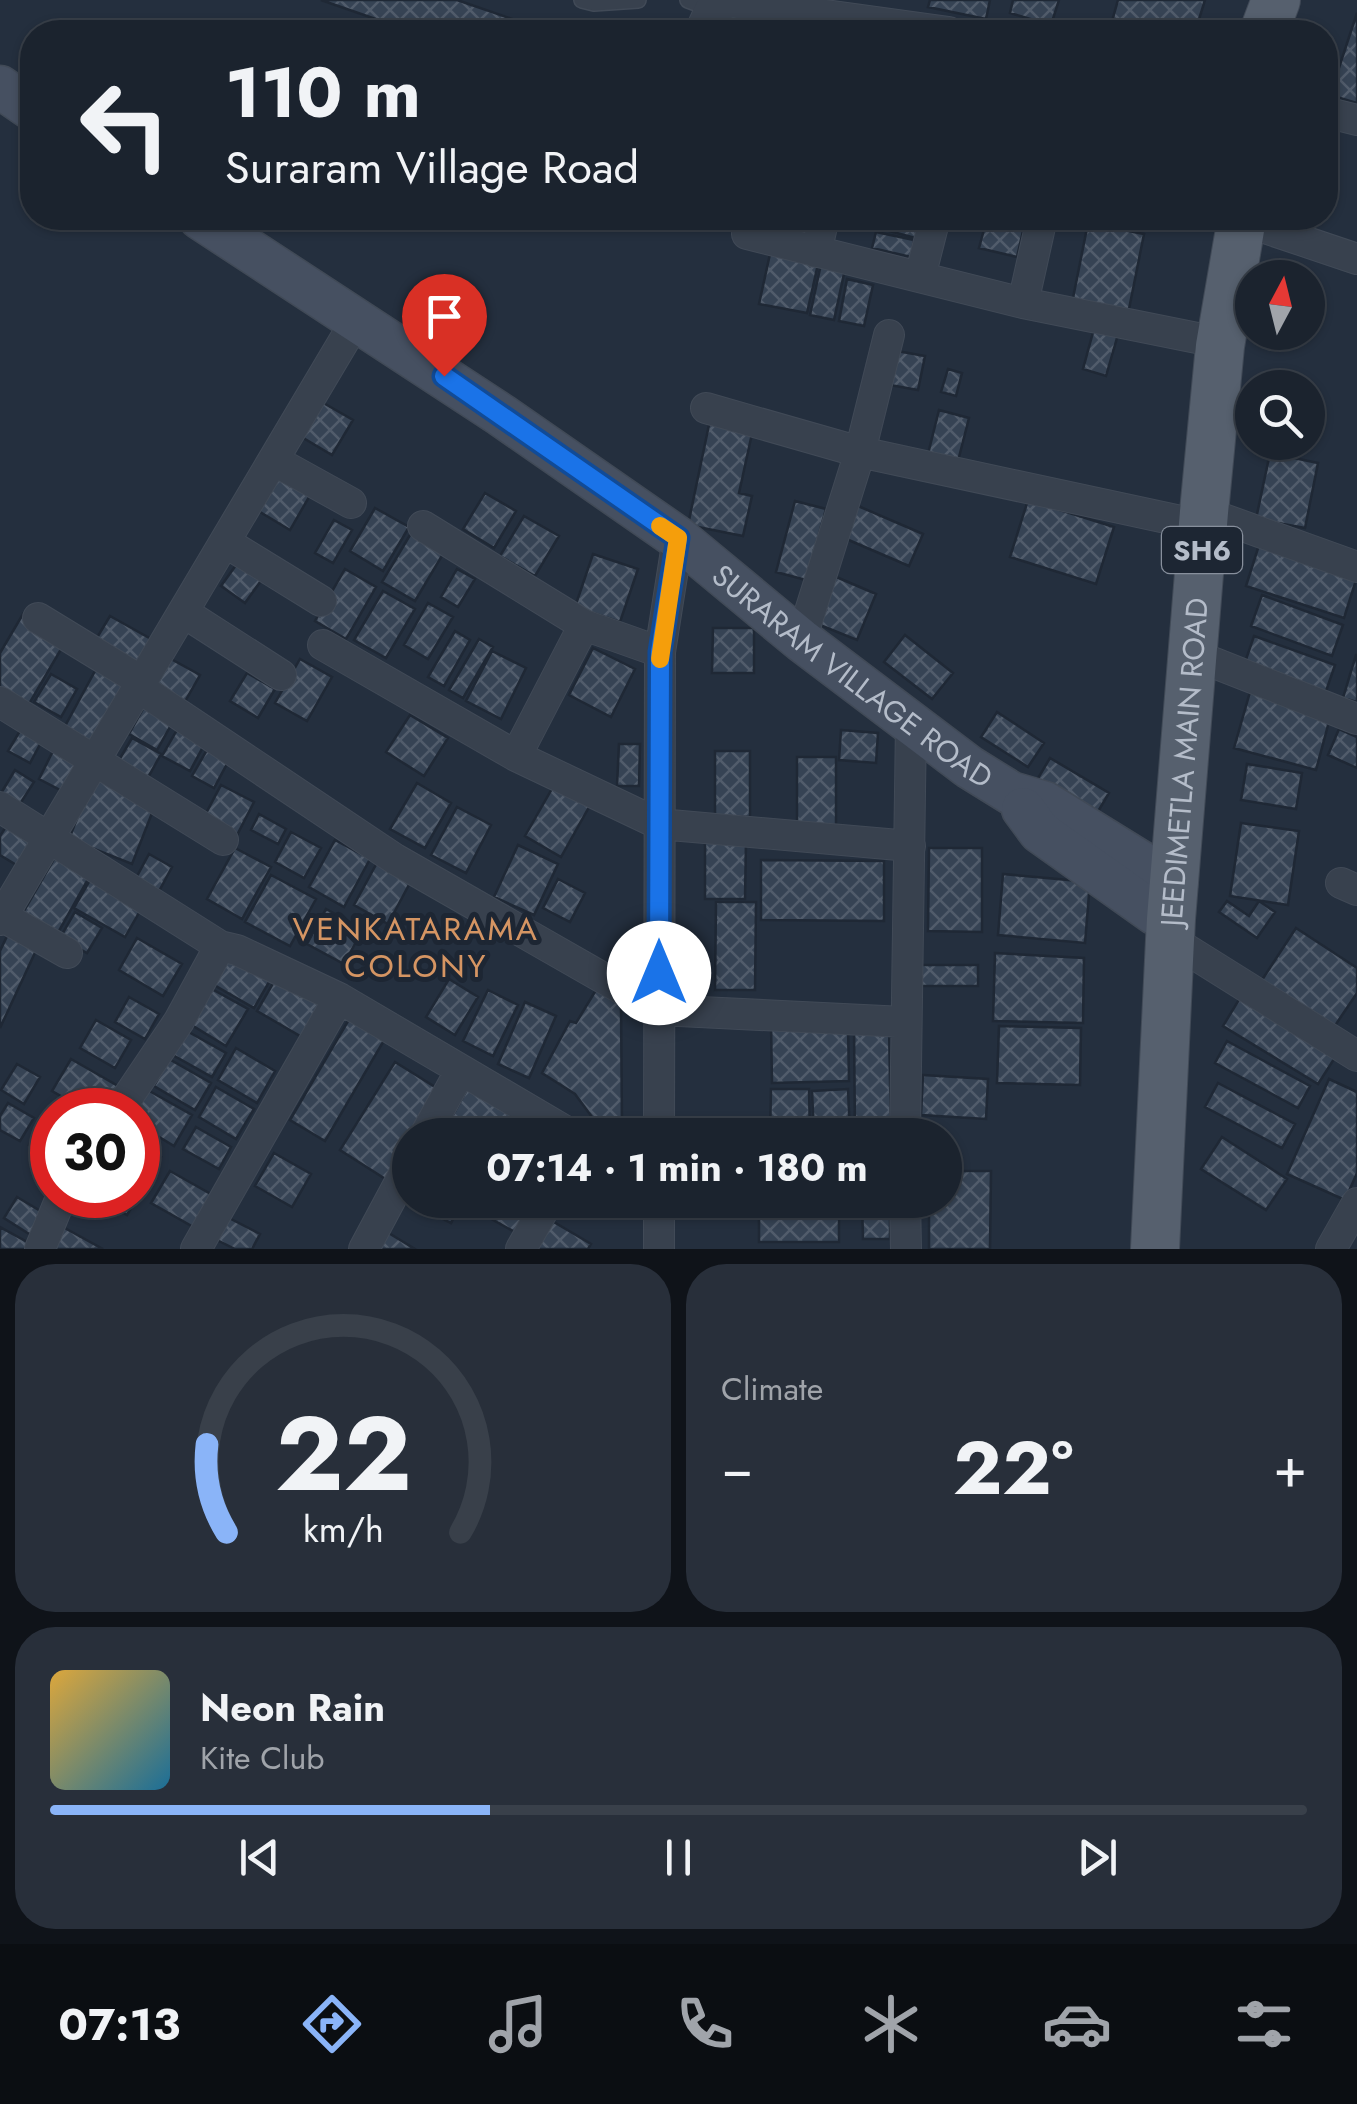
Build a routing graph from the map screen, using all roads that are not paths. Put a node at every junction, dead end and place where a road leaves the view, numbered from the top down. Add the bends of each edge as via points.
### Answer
1 (582, 0) edge
2 (638, 0) edge
3 (801, 5) edge
4 (700, 14) edge
5 (883, 20) edge
6 (219, 230) edge
7 (821, 230) edge
8 (931, 230) edge
9 (1039, 230) edge
10 (1230, 230) edge
11 (1232, 230) edge
12 (1269, 230) edge
13 (747, 234) dead end
14 (816, 252) junction
15 (1357, 259) edge
16 (920, 277) junction
17 (1023, 302) junction
18 (357, 319) junction
19 (889, 336) dead end
20 (1202, 339) junction
21 (706, 408) dead end
22 (860, 452) junction
23 (275, 461) junction
24 (351, 503) dead end
25 (1195, 517) junction
26 (423, 526) dead end
27 (678, 538) junction
28 (225, 542) junction
29 (1357, 567) edge
30 (322, 600) dead end
31 (183, 612) junction
32 (38, 618) dead end
33 (584, 625) junction
34 (801, 640) junction
35 (322, 645) dead end
36 (660, 652) junction
37 (1194, 656) junction
38 (281, 675) dead end
39 (139, 684) junction
40 (0, 702) edge
41 (1357, 718) edge
42 (911, 724) junction
43 (516, 756) junction
44 (96, 764) junction
45 (0, 807) edge
46 (659, 824) junction
47 (51, 838) junction
48 (223, 840) dead end
49 (910, 846) junction
50 (1166, 905) junction
51 (1, 918) edge
52 (220, 946) junction
53 (67, 953) dead end
54 (339, 998) junction
55 (659, 1010) junction
56 (904, 1022) junction
57 (1357, 1056) edge
58 (461, 1070) junction
59 (134, 1088) edge
60 (434, 1118) edge
61 (543, 1118) edge
62 (659, 1118) edge
63 (904, 1118) edge
64 (392, 1196) edge
65 (1357, 1203) edge
66 (53, 1218) edge
67 (539, 1218) edge
68 (659, 1218) edge
69 (905, 1218) edge
70 (40, 1249) edge
71 (196, 1249) edge
72 (364, 1249) edge
73 (521, 1249) edge
74 (659, 1249) edge
75 (906, 1249) edge
76 (1129, 1249) edge
77 (1155, 1249) edge
78 (1331, 1249) edge

1 - 2 lane
3 - 4 street via 730,2
3 - 5 street
6 - 18 main road, SURARAM VILLAGE ROAD
7 - 14 street
8 - 16 street
9 - 17 street
10 - 20 main road, JEEDIMETLA MAIN ROAD / SH6
11 - 25 main road, JEEDIMETLA MAIN ROAD / SH6
12 - 15 street
13 - 14 street
14 - 16 street
16 - 17 street
17 - 20 street
18 - 23 street
18 - 27 main road, SURARAM VILLAGE ROAD
19 - 22 street
20 - 25 main road, JEEDIMETLA MAIN ROAD / SH6
21 - 22 street
22 - 25 street
22 - 34 street
23 - 24 street
23 - 28 street
25 - 29 street
25 - 37 main road, JEEDIMETLA MAIN ROAD / SH6
25 - 50 main road, JEEDIMETLA MAIN ROAD / SH6
26 - 33 street
27 - 34 main road, SURARAM VILLAGE ROAD
27 - 36 street
28 - 30 street
28 - 31 street
31 - 38 street
31 - 39 street
32 - 39 street
33 - 36 street
33 - 43 street
34 - 42 main road, SURARAM VILLAGE ROAD
35 - 43 street
36 - 46 street
37 - 41 street
37 - 50 main road, JEEDIMETLA MAIN ROAD / SH6
39 - 44 street
39 - 55 street via 395,859
40 - 44 street
42 - 49 street
42 - 50 main road, SURARAM VILLAGE ROAD via 1012,792 1040,832
43 - 46 street
44 - 47 street
44 - 48 street
45 - 47 street
46 - 49 street
46 - 55 street
47 - 51 street
47 - 52 street
49 - 56 street
50 - 57 street
50 - 76 main road, JEEDIMETLA MAIN ROAD / SH6
50 - 77 main road, JEEDIMETLA MAIN ROAD / SH6
51 - 53 street
52 - 54 street
52 - 59 street
54 - 58 street
54 - 71 street
55 - 56 street
55 - 62 street
56 - 63 street
58 - 60 street
58 - 61 street
64 - 72 street
65 - 78 street
66 - 70 street
67 - 73 street
68 - 74 street
69 - 75 street

